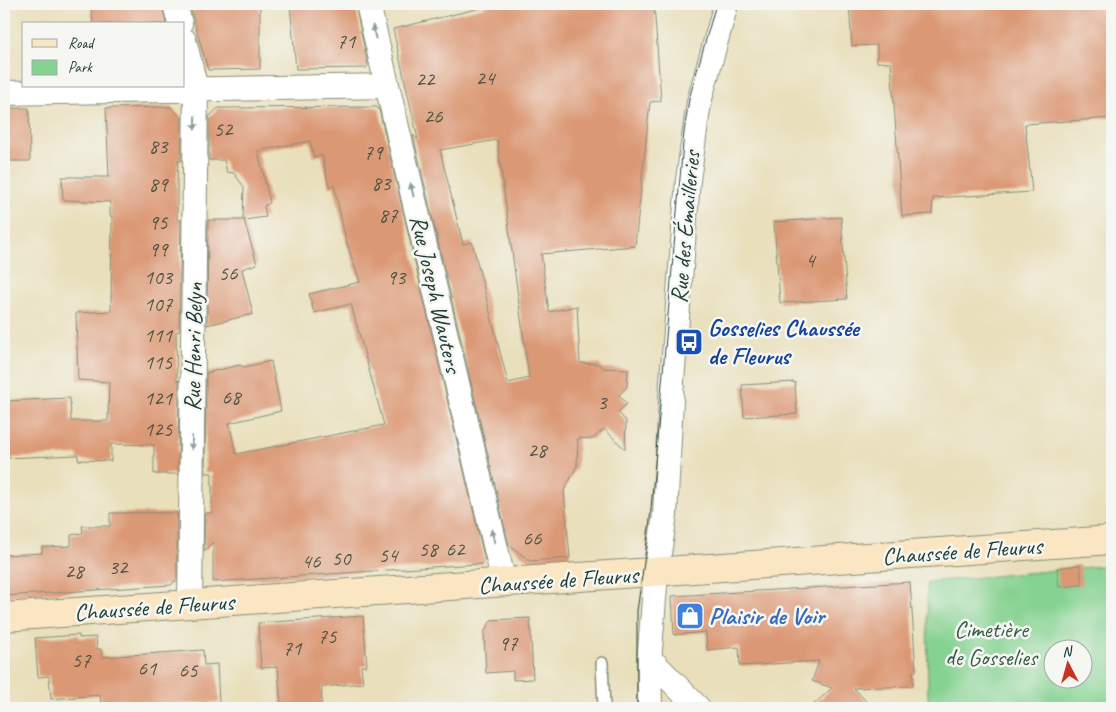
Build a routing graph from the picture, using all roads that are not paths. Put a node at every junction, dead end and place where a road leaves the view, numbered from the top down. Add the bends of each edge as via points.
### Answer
1 (175, 4) edge
2 (368, 4) edge
3 (726, 4) edge
4 (180, 22) edge
5 (185, 44) edge
6 (387, 86) junction
7 (196, 89) junction
8 (4, 93) edge
9 (1112, 540) edge
10 (656, 573) junction
11 (504, 583) junction
12 (190, 605) junction
13 (4, 617) edge
14 (602, 663) dead end
15 (649, 663) junction
16 (604, 708) edge
17 (650, 708) edge
18 (698, 708) edge

1 - 4 street
6 -> 2 street, Rue Joseph Wauters
3 - 10 street, Rue des Émailleries via 693,133 672,381 665,515
5 - 7 street, Rue Henri Belyn
6 - 7 street
11 -> 6 street, Rue Joseph Wauters
7 - 8 street
7 -> 12 street, Rue Henri Belyn
9 - 10 main road, Chaussée de Fleurus
10 - 11 main road, Chaussée de Fleurus
10 - 15 street, Rue des Émailleries
11 - 12 main road, Chaussée de Fleurus
12 - 13 main road, Chaussée de Fleurus
14 - 16 lane
15 - 17 street, Rue des Émailleries
15 - 18 street via 655,664

